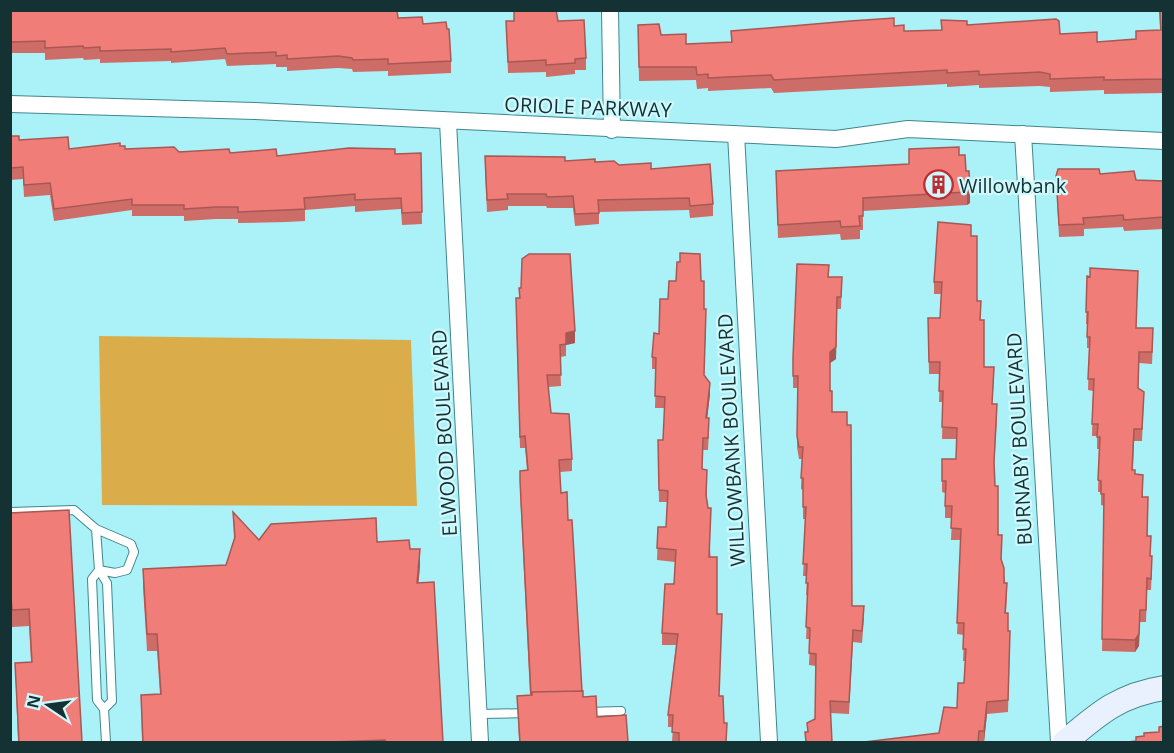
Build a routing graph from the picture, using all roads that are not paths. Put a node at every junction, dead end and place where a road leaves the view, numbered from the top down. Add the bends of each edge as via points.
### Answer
1 (610, 10) edge
2 (10, 104) edge
3 (448, 122) junction
4 (612, 130) junction
5 (736, 134) junction
6 (1023, 134) junction
7 (1164, 141) edge
8 (10, 512) edge
9 (96, 529) junction
10 (99, 570) junction
11 (1164, 688) edge
12 (104, 709) junction
13 (621, 711) dead end
14 (574, 712) edge
15 (539, 713) edge
16 (480, 714) junction
17 (106, 742) edge
18 (480, 742) edge
19 (769, 742) edge
20 (1059, 742) edge
21 (1065, 742) edge

1 - 4 street
2 - 3 street, ORIOLE PARKWAY via 255,111
3 - 4 street, ORIOLE PARKWAY
3 - 16 street, ELWOOD BOULEVARD
4 - 5 street, ORIOLE PARKWAY
5 - 6 street, ORIOLE PARKWAY via 836,139 908,129
5 - 19 street, WILLOWBANK BOULEVARD
6 - 7 street, ORIOLE PARKWAY
6 - 20 street, BURNABY BOULEVARD
8 - 9 lane via 74,510
9 - 10 lane
9 - 10 lane via 131,544 134,552 127,570
10 - 12 lane via 92,579 97,700
10 - 12 lane via 107,583 112,701
11 - 21 main road via 1138,692 1105,708
12 - 17 lane
13 - 14 lane
15 - 16 lane
16 - 18 street, ELWOOD BOULEVARD

